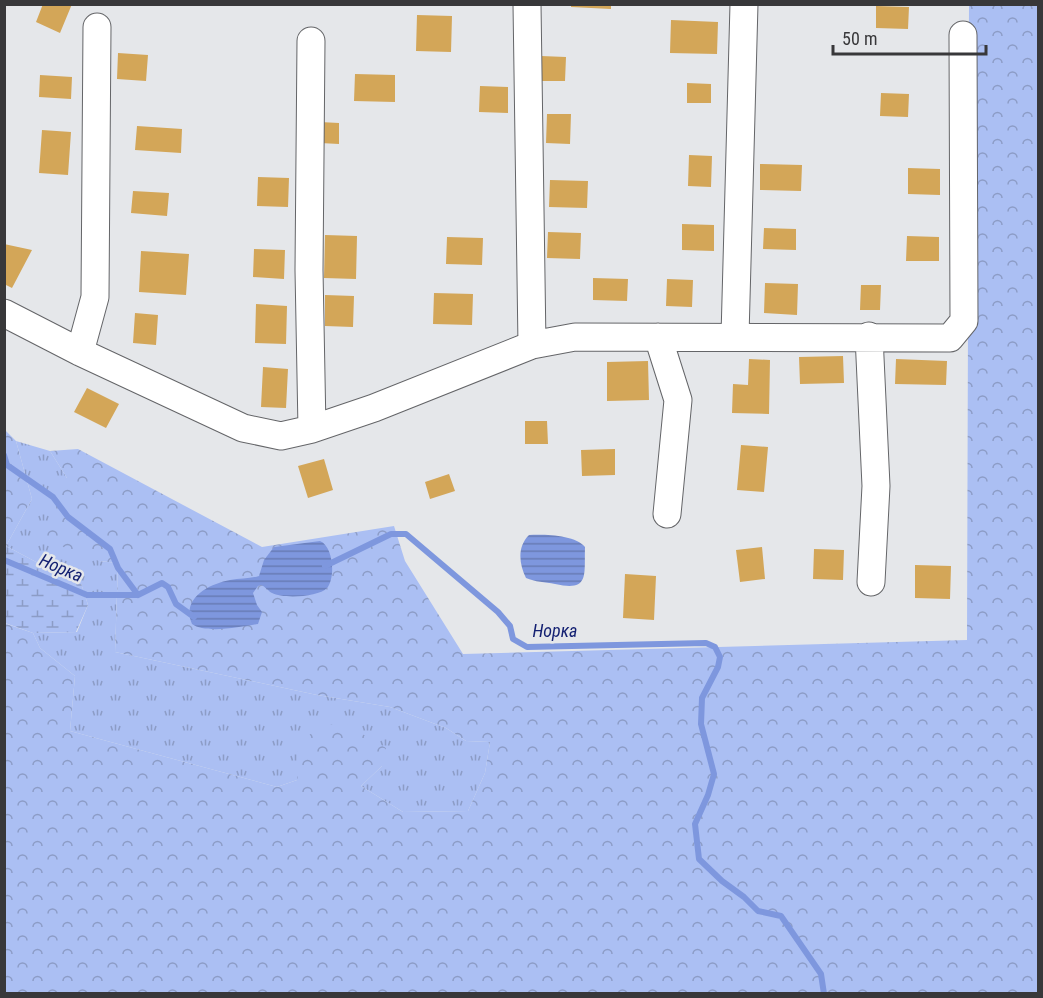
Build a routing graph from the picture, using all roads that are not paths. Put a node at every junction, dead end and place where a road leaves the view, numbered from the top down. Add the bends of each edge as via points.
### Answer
1 (527, 4) edge
2 (744, 4) edge
3 (97, 27) dead end
4 (963, 35) dead end
5 (311, 41) dead end
6 (4, 313) edge
7 (735, 336) junction
8 (869, 336) junction
9 (658, 337) junction
10 (532, 345) junction
11 (80, 352) junction
12 (312, 429) junction
13 (666, 514) dead end
14 (871, 582) dead end

1 - 10 street
2 - 7 street
3 - 11 street via 95,297
4 - 8 street via 964,321 951,338
5 - 12 street
6 - 11 street
7 - 8 street
7 - 9 street
8 - 14 street via 876,486
9 - 10 street via 574,337
9 - 13 street via 678,400
10 - 12 street
11 - 12 street via 243,428 281,436

